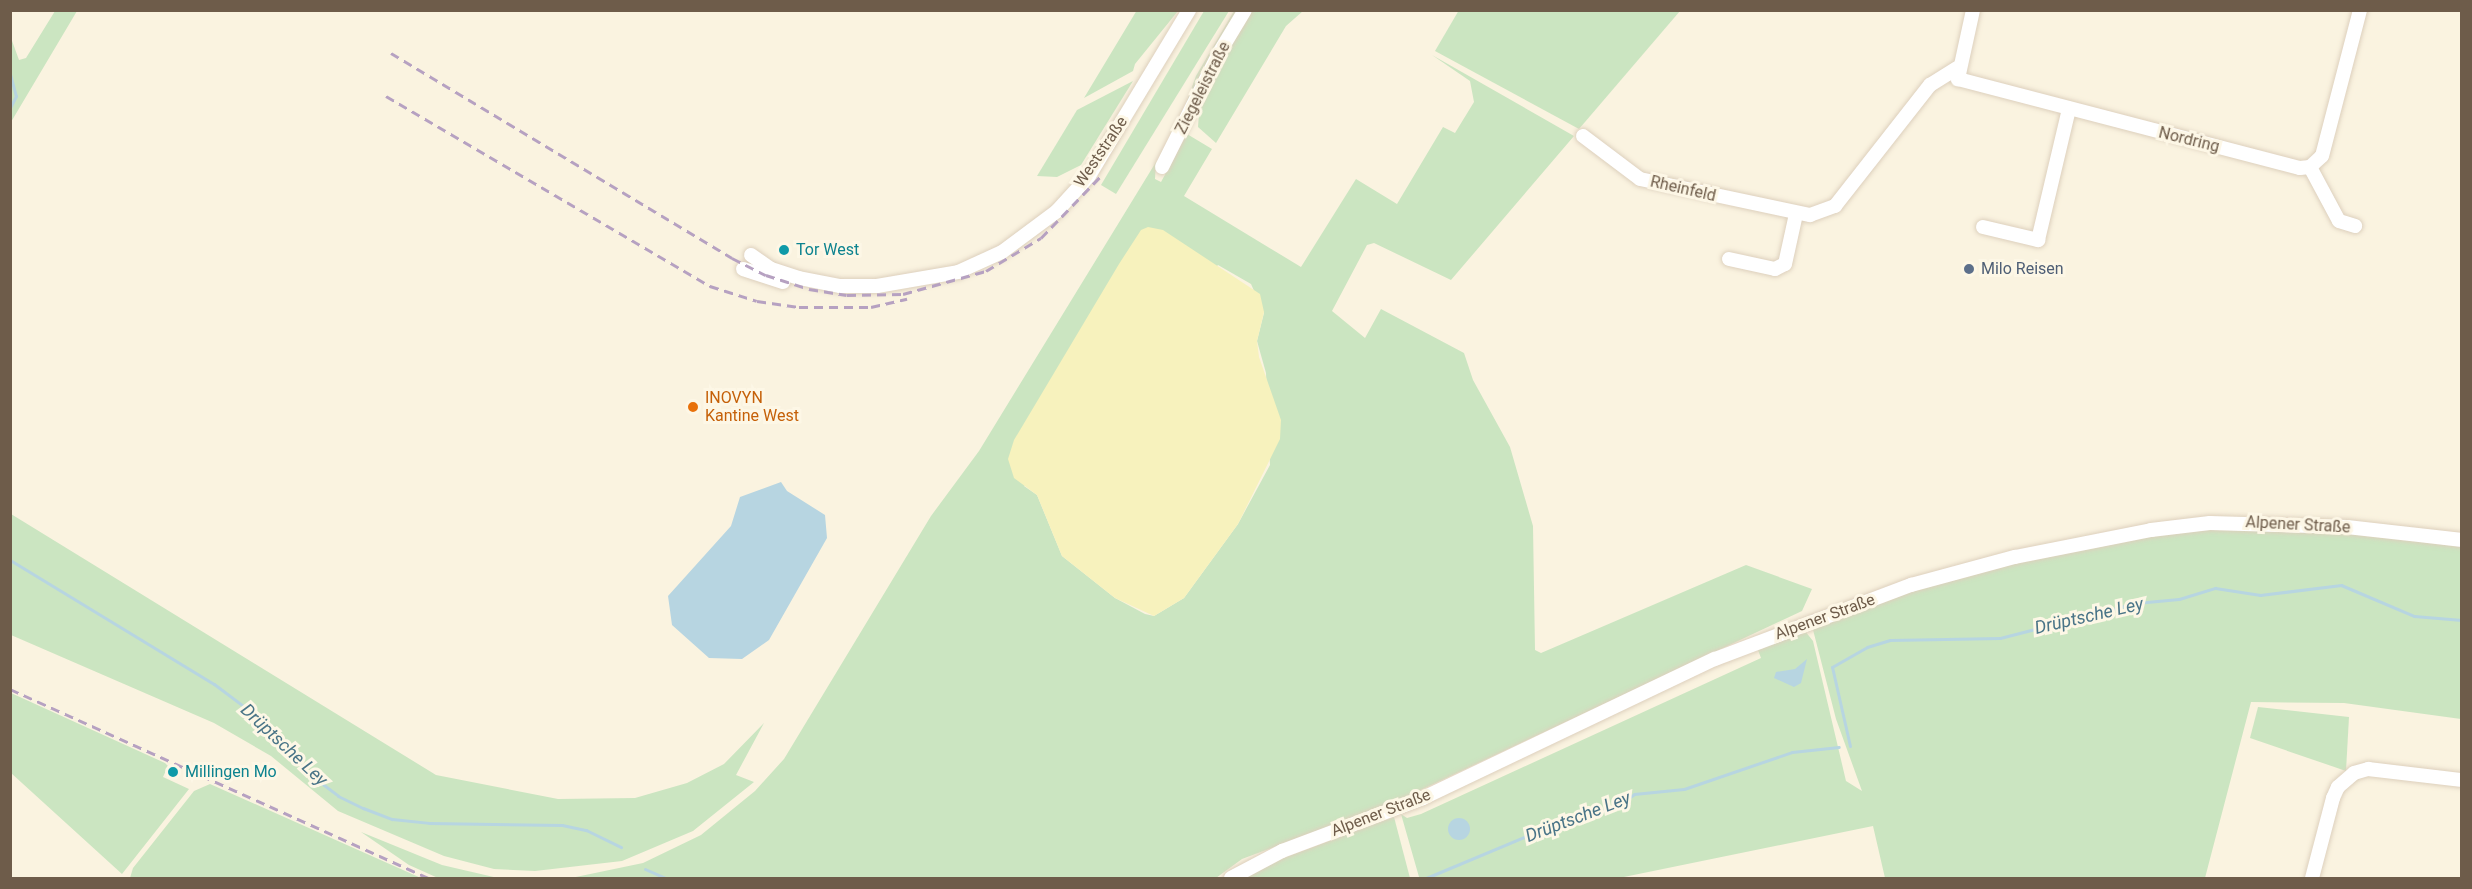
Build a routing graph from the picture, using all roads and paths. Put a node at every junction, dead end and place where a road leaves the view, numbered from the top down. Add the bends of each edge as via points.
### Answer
1 (1189, 10) edge
2 (1245, 10) edge
3 (1973, 10) edge
4 (2360, 10) edge
5 (1957, 68) junction
6 (2069, 109) junction
7 (1583, 136) dead end
8 (1162, 167) dead end
9 (2310, 167) junction
10 (1796, 214) junction
11 (2355, 226) dead end
12 (1983, 227) dead end
13 (752, 255) dead end
14 (1729, 259) dead end
15 (743, 269) dead end
16 (840, 286) junction
17 (2462, 540) edge
18 (2462, 780) edge
19 (1231, 879) edge
20 (2312, 879) edge

1 - 16 street, Weststraße via 1089,176 1034,230 1002,252 958,272 918,282
2 - 8 street, Ziegeleistraße
3 - 5 street
4 - 9 street via 2322,156
5 - 6 street, Nordring via 1958,79 1970,84
5 - 10 street, Rheinfeld via 1930,85 1835,206 1810,215
6 - 9 street, Nordring via 2300,168
6 - 12 street via 2038,240
7 - 10 street, Rheinfeld via 1640,179
9 - 11 street via 2339,221
10 - 14 street via 1785,264 1775,269
13 - 16 street, Weststraße via 781,272
15 - 16 street, Weststraße via 826,292
17 - 19 street, Alpener Straße via 2347,527 2210,523 2140,532 1992,563 1911,585 1715,659 1423,798 1282,850
18 - 20 street via 2368,769 2354,773 2338,787 2333,798

